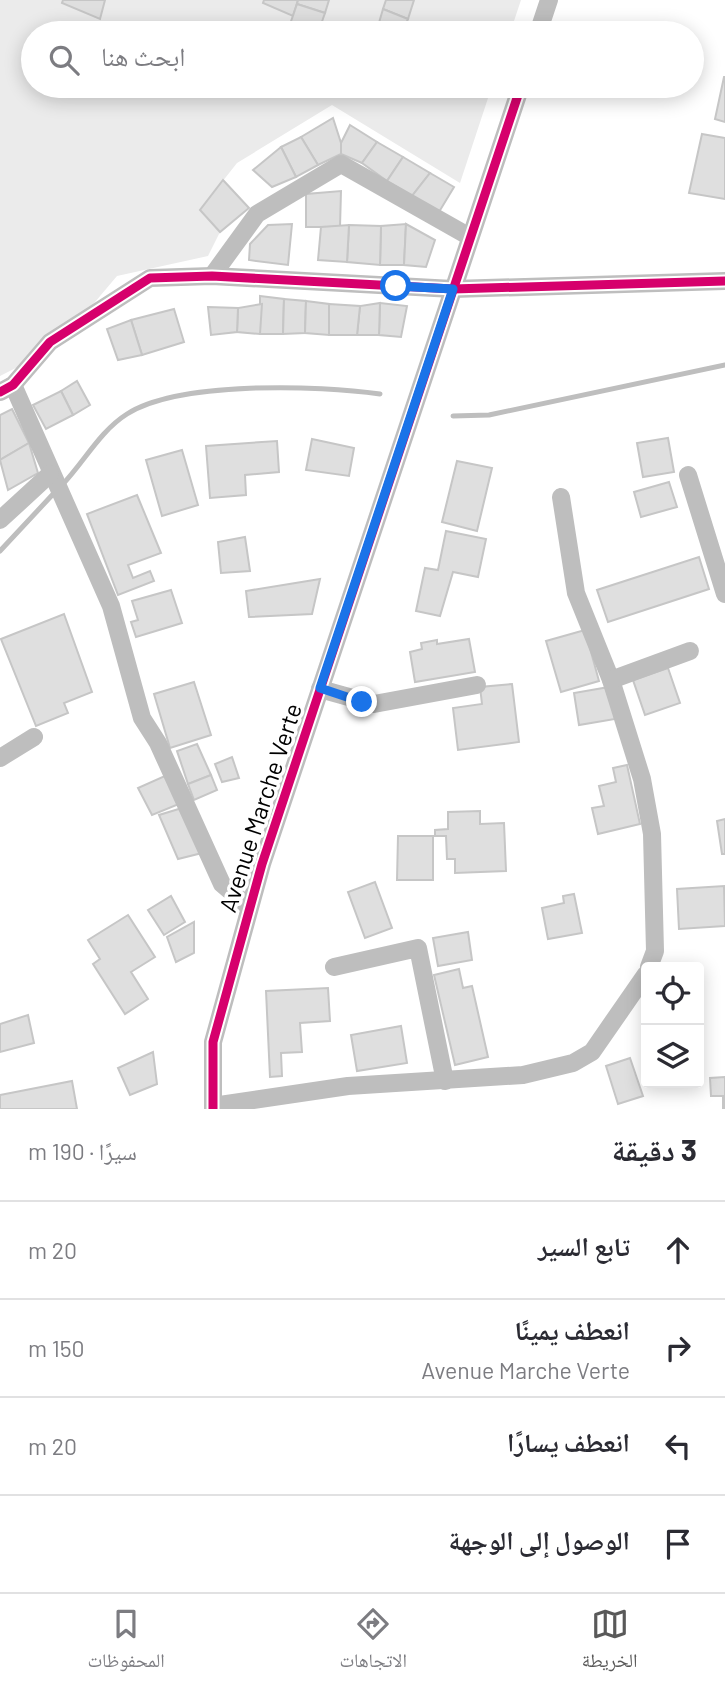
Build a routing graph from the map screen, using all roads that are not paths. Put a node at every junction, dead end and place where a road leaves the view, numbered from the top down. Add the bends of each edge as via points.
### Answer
1 (549, 0) edge
2 (542, 21) edge
3 (517, 98) edge
4 (470, 237) junction
5 (212, 276) junction
6 (725, 281) edge
7 (453, 289) junction
8 (7, 389) edge
9 (688, 475) dead end
10 (52, 477) junction
11 (561, 496) dead end
12 (0, 520) edge
13 (725, 593) edge
14 (690, 651) dead end
15 (611, 680) junction
16 (477, 685) dead end
17 (320, 688) junction
18 (34, 737) dead end
19 (0, 758) edge
20 (249, 907) junction
21 (651, 962) edge
22 (334, 967) dead end
23 (641, 981) edge
24 (445, 1081) junction
25 (213, 1108) edge

1 - 2 street
3 - 4 street, Avenue Marche Verte
4 - 5 street via 341,164 257,214
4 - 7 street, Avenue Marche Verte
5 - 7 street
5 - 8 street via 150,278 50,342
6 - 7 street
7 - 17 street, Avenue Marche Verte
8 - 10 street
9 - 13 street
10 - 12 street
10 - 20 street via 111,606 142,719 158,743 222,884
11 - 15 street via 576,593
14 - 15 street
15 - 21 street via 638,760 652,834 655,951
16 - 17 street via 374,704
17 - 20 street, Avenue Marche Verte
18 - 19 street
20 - 25 street, Avenue Marche Verte via 213,1042
22 - 24 street via 418,948
23 - 24 street via 583,1059 523,1075
24 - 25 street via 348,1086

